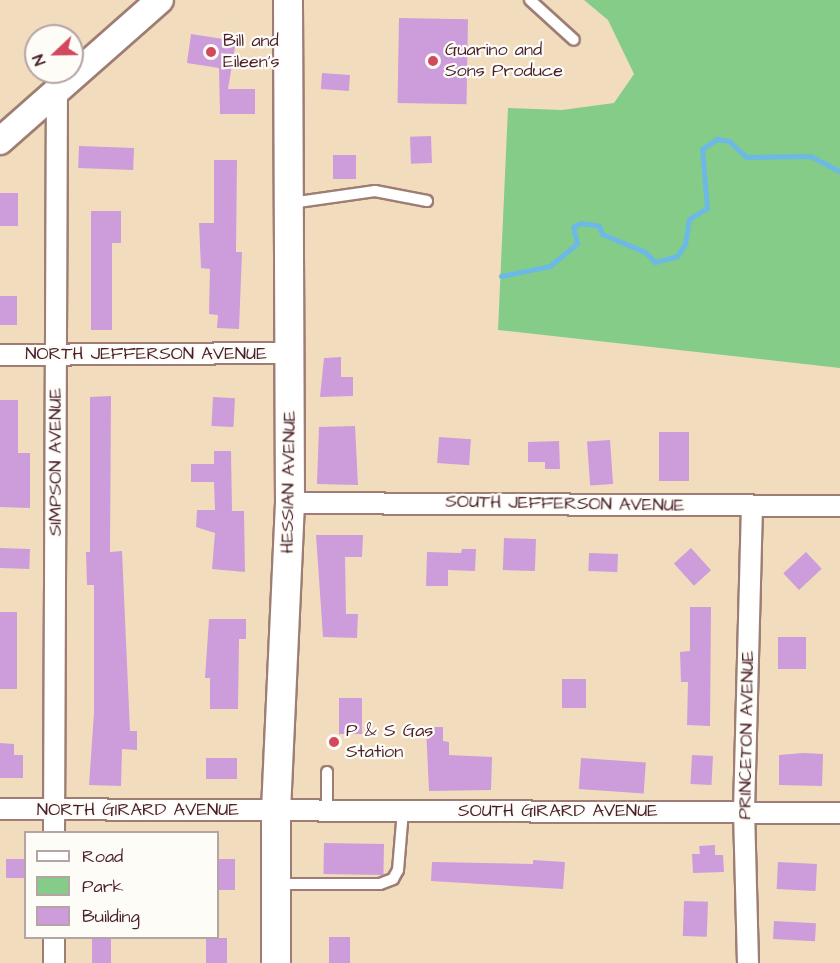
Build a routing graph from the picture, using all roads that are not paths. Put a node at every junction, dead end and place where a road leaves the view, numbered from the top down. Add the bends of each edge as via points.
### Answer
1 (160, 0) edge
2 (288, 0) edge
3 (530, 0) edge
4 (574, 40) dead end
5 (57, 92) junction
6 (0, 141) edge
7 (426, 201) dead end
8 (290, 203) junction
9 (292, 353) junction
10 (57, 354) junction
11 (0, 355) edge
12 (290, 503) junction
13 (752, 506) junction
14 (840, 506) edge
15 (327, 772) dead end
16 (0, 809) edge
17 (54, 809) junction
18 (276, 811) junction
19 (327, 811) junction
20 (403, 811) junction
21 (744, 811) junction
22 (840, 813) edge
23 (54, 831) edge
24 (276, 884) junction
25 (54, 939) edge
26 (54, 963) edge
27 (276, 963) edge
28 (748, 963) edge

1 - 5 street
2 - 8 main road, HESSIAN AVENUE
3 - 4 lane
5 - 6 street
5 - 10 street, SIMPSON AVENUE
7 - 8 lane via 375,191
8 - 9 main road, HESSIAN AVENUE
9 - 10 street, NORTH JEFFERSON AVENUE
9 - 12 main road, HESSIAN AVENUE
10 - 11 street, NORTH JEFFERSON AVENUE
10 - 17 street, SIMPSON AVENUE
12 - 13 street, SOUTH JEFFERSON AVENUE
12 - 18 main road, HESSIAN AVENUE
13 - 14 street, SOUTH JEFFERSON AVENUE
13 - 21 street, PRINCETON AVENUE
15 - 19 lane
16 - 17 street, NORTH GIRARD AVENUE
17 - 18 street, NORTH GIRARD AVENUE
17 - 23 street, SIMPSON AVENUE
18 - 19 street, SOUTH GIRARD AVENUE
18 - 24 main road, HESSIAN AVENUE
19 - 20 street, SOUTH GIRARD AVENUE
20 - 21 street, SOUTH GIRARD AVENUE
20 - 24 lane via 398,870 393,879 380,884
21 - 22 street, SOUTH GIRARD AVENUE
21 - 28 street, PRINCETON AVENUE
24 - 27 main road, HESSIAN AVENUE
25 - 26 street

